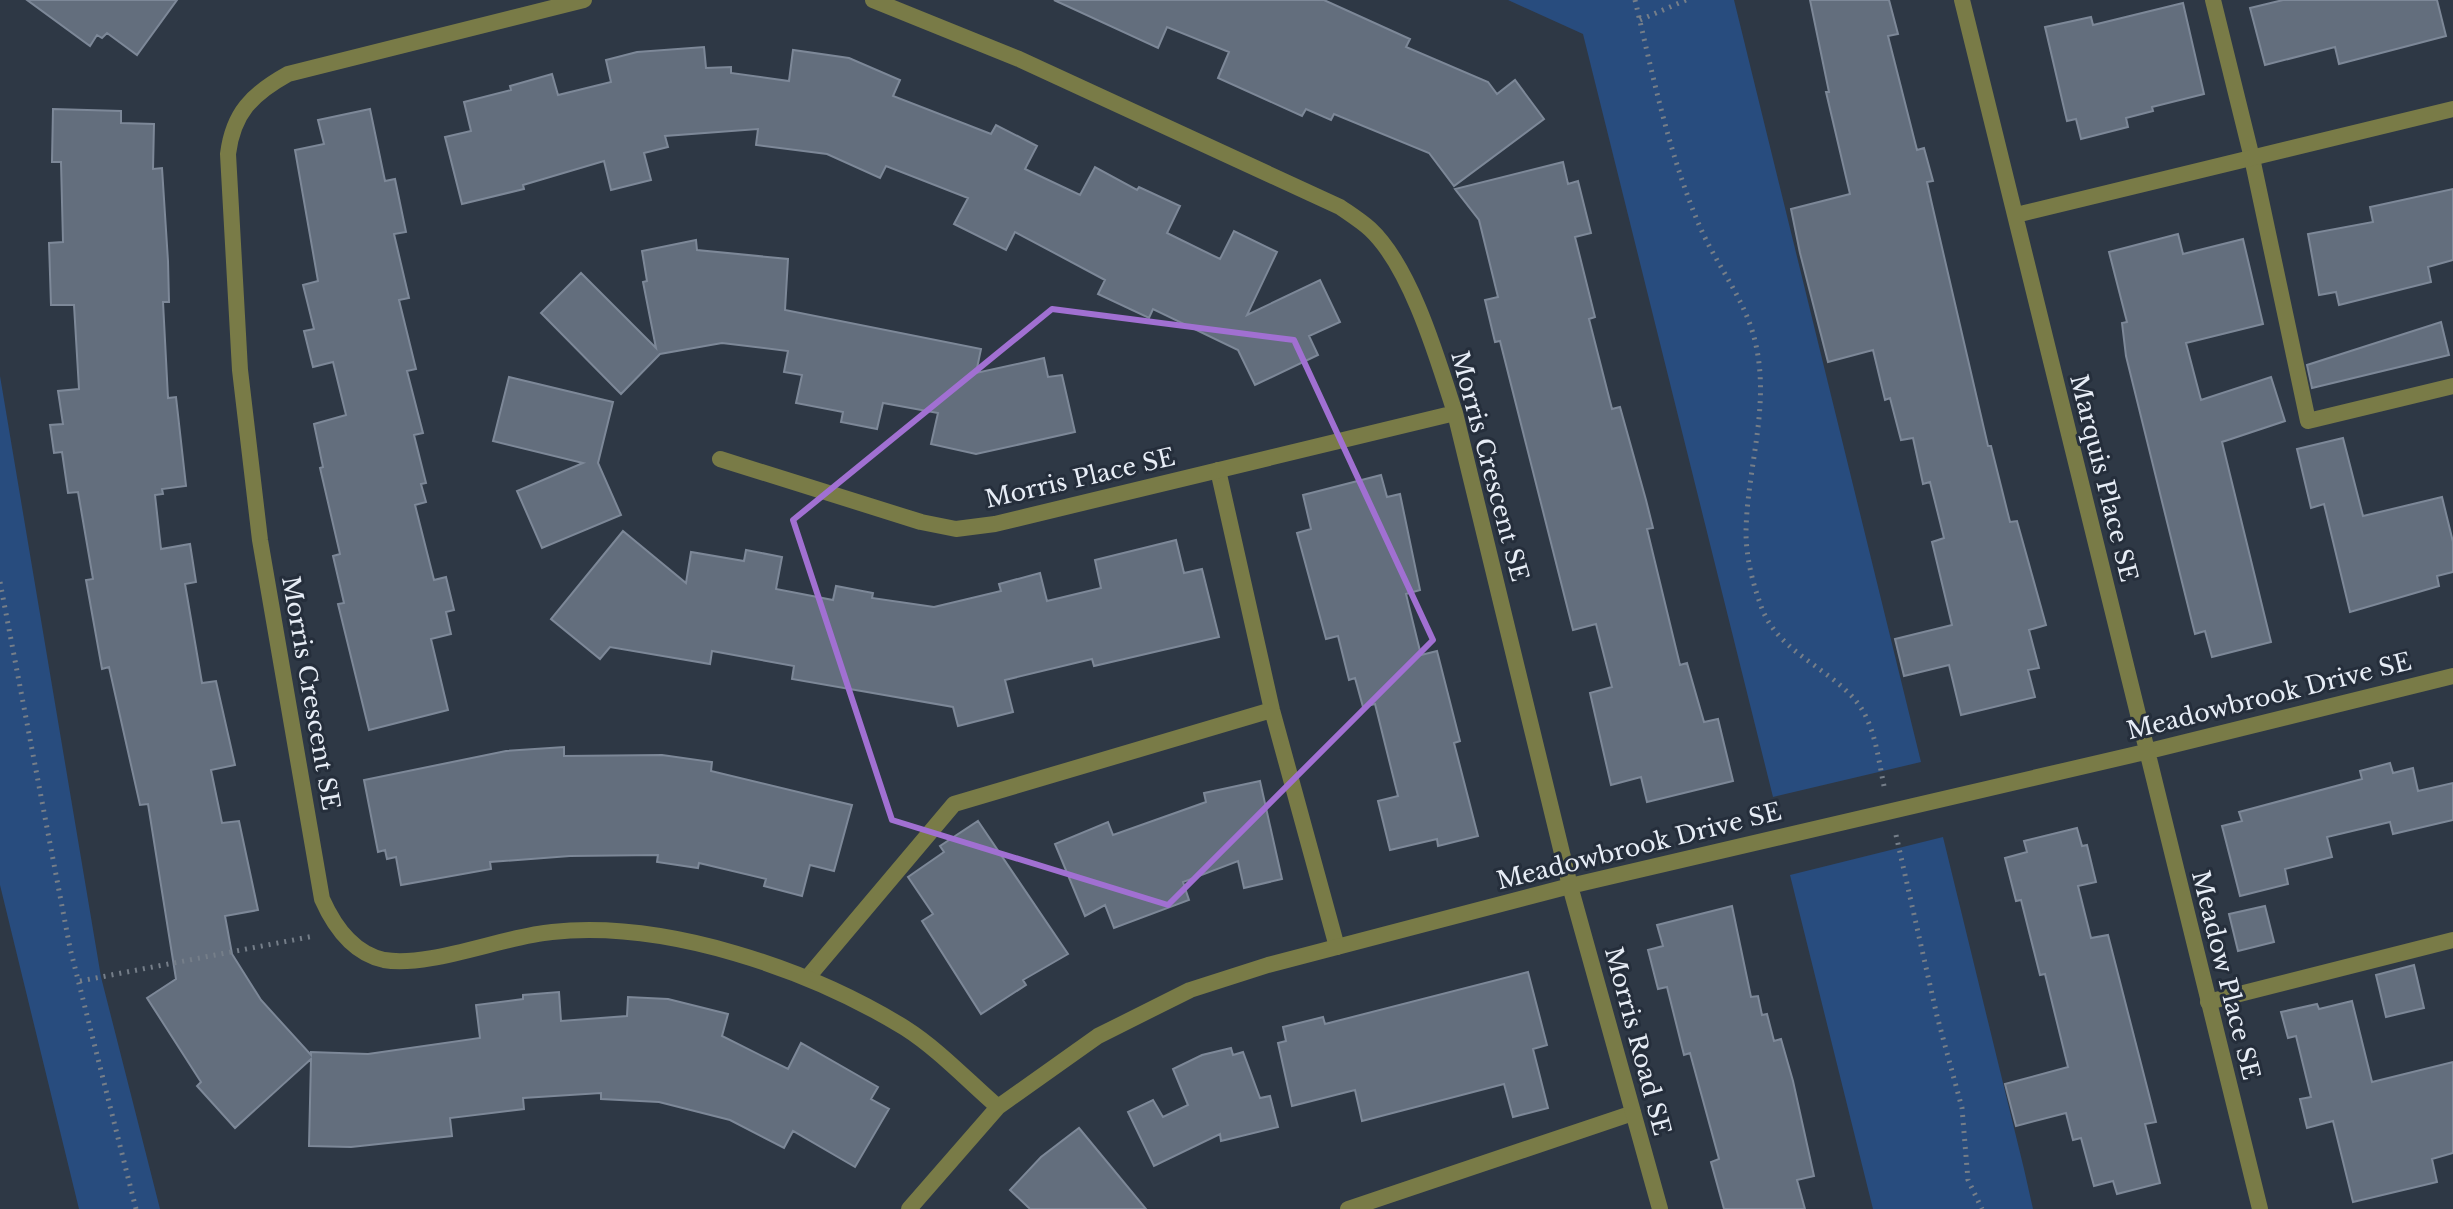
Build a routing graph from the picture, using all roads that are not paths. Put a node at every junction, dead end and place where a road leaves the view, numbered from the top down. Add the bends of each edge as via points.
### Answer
1 (584, 0) edge
2 (873, 0) edge
3 (1962, 0) edge
4 (2213, 0) edge
5 (2453, 109) edge
6 (2252, 158) junction
7 (2016, 215) junction
8 (2453, 386) edge
9 (1455, 413) junction
10 (720, 459) dead end
11 (1218, 470) junction
12 (2453, 676) edge
13 (1272, 710) junction
14 (2145, 752) junction
15 (1570, 886) junction
16 (2453, 940) edge
17 (1337, 947) junction
18 (808, 977) junction
19 (2208, 1002) junction
20 (998, 1107) junction
21 (1633, 1113) junction
22 (909, 1209) edge
23 (1348, 1209) edge
24 (1660, 1209) edge
25 (2260, 1209) edge

1 - 18 street, Morris Crescent SE via 288,74 243,106 231,130 240,370 260,540 322,899 335,929 383,960 413,960 552,932 635,932
2 - 9 street, Morris Crescent SE via 1019,59 1340,207 1372,231 1391,259 1432,341
3 - 7 street, Marquis Place SE
4 - 6 street
5 - 6 street
6 - 7 street
6 - 8 street via 2308,421
7 - 14 street, Marquis Place SE
9 - 11 street, Morris Place SE
9 - 15 street, Morris Crescent SE
10 - 11 street, Morris Place SE via 956,529
11 - 13 street
12 - 14 street, Meadowbrook Drive SE
13 - 17 street
13 - 18 street via 954,804
14 - 15 street, Meadowbrook Drive SE
14 - 19 street, Meadow Place SE
15 - 17 street, Meadowbrook Drive SE
15 - 21 street, Morris Road SE
16 - 19 street
17 - 20 street, Meadowbrook Drive SE via 1190,990 1098,1036
18 - 20 street via 907,1029
19 - 25 street, Meadow Place SE
20 - 22 street, Meadowbrook Drive SE
21 - 23 street
21 - 24 street, Morris Road SE

